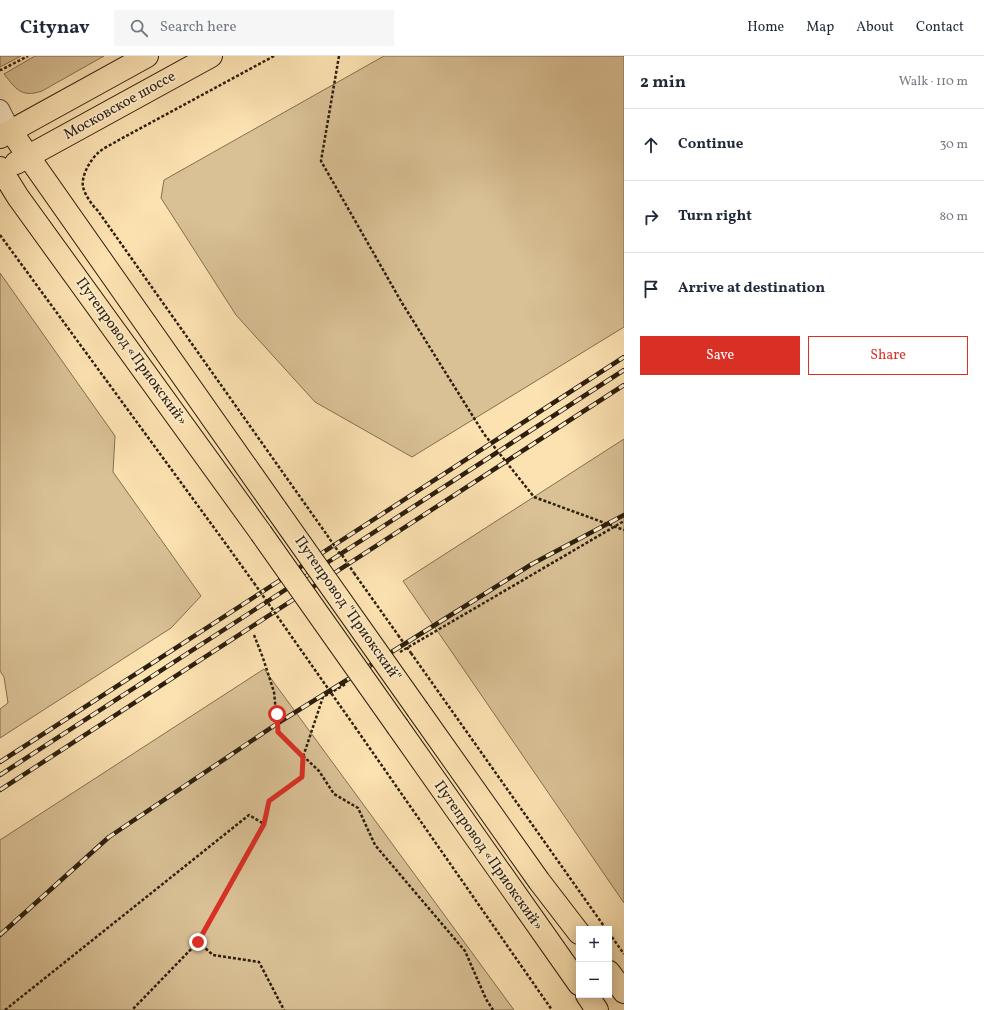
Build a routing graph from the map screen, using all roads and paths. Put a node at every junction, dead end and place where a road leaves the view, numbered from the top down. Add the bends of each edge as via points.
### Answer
1 (28, 56) edge
2 (147, 56) edge
3 (212, 56) edge
4 (274, 56) edge
5 (339, 56) edge
6 (0, 69) edge
7 (0, 109) edge
8 (6, 134) edge
9 (28, 156) junction
10 (0, 170) edge
11 (0, 235) edge
12 (276, 509) joint
13 (624, 521) edge
14 (614, 526) junction
15 (624, 530) edge
16 (261, 533) joint
17 (254, 635) dead end
18 (398, 653) dead end
19 (350, 681) dead end
20 (418, 710) joint
21 (398, 727) joint
22 (303, 757) junction
23 (264, 824) junction
24 (604, 926) edge
25 (576, 929) edge
26 (612, 937) edge
27 (198, 942) junction
28 (624, 954) edge
29 (612, 976) edge
30 (576, 980) edge
31 (624, 992) edge
32 (588, 998) edge
33 (5, 1010) edge
34 (132, 1010) edge
35 (284, 1010) edge
36 (493, 1010) edge
37 (552, 1010) edge
38 (597, 1010) edge

1 - 6 path
2 - 8 main road, Московское шоссе
3 - 9 main road, Московское шоссе
4 - 24 path, bridge via 98,153 87,169 83,187 92,205
5 - 14 path via 321,161 402,303 484,434 534,497
7 - 8 street
8 - 9 main road
9 - 10 main road, Московское шоссе
9 - 12 main road, Путепровод «Приокский»
10 - 16 main road, Путепровод «Приокский»
11 - 37 path, bridge via 224,540
12 - 20 main road, Путепровод "Приокский", bridge
13 - 14 path
14 - 15 path
14 - 18 path
16 - 21 main road, Путепровод "Приокский", bridge
17 - 22 path via 274,692 278,732
19 - 22 path via 323,697
20 - 25 main road, Путепровод «Приокский»
21 - 30 main road, Путепровод «Приокский»
22 - 23 path via 302,777 269,801
22 - 36 path via 319,772 334,794 358,808 375,846 465,951
23 - 27 path
23 - 33 path via 249,815
26 - 28 path
27 - 34 path
27 - 35 path via 213,955 259,962
29 - 31 main road
32 - 38 main road

